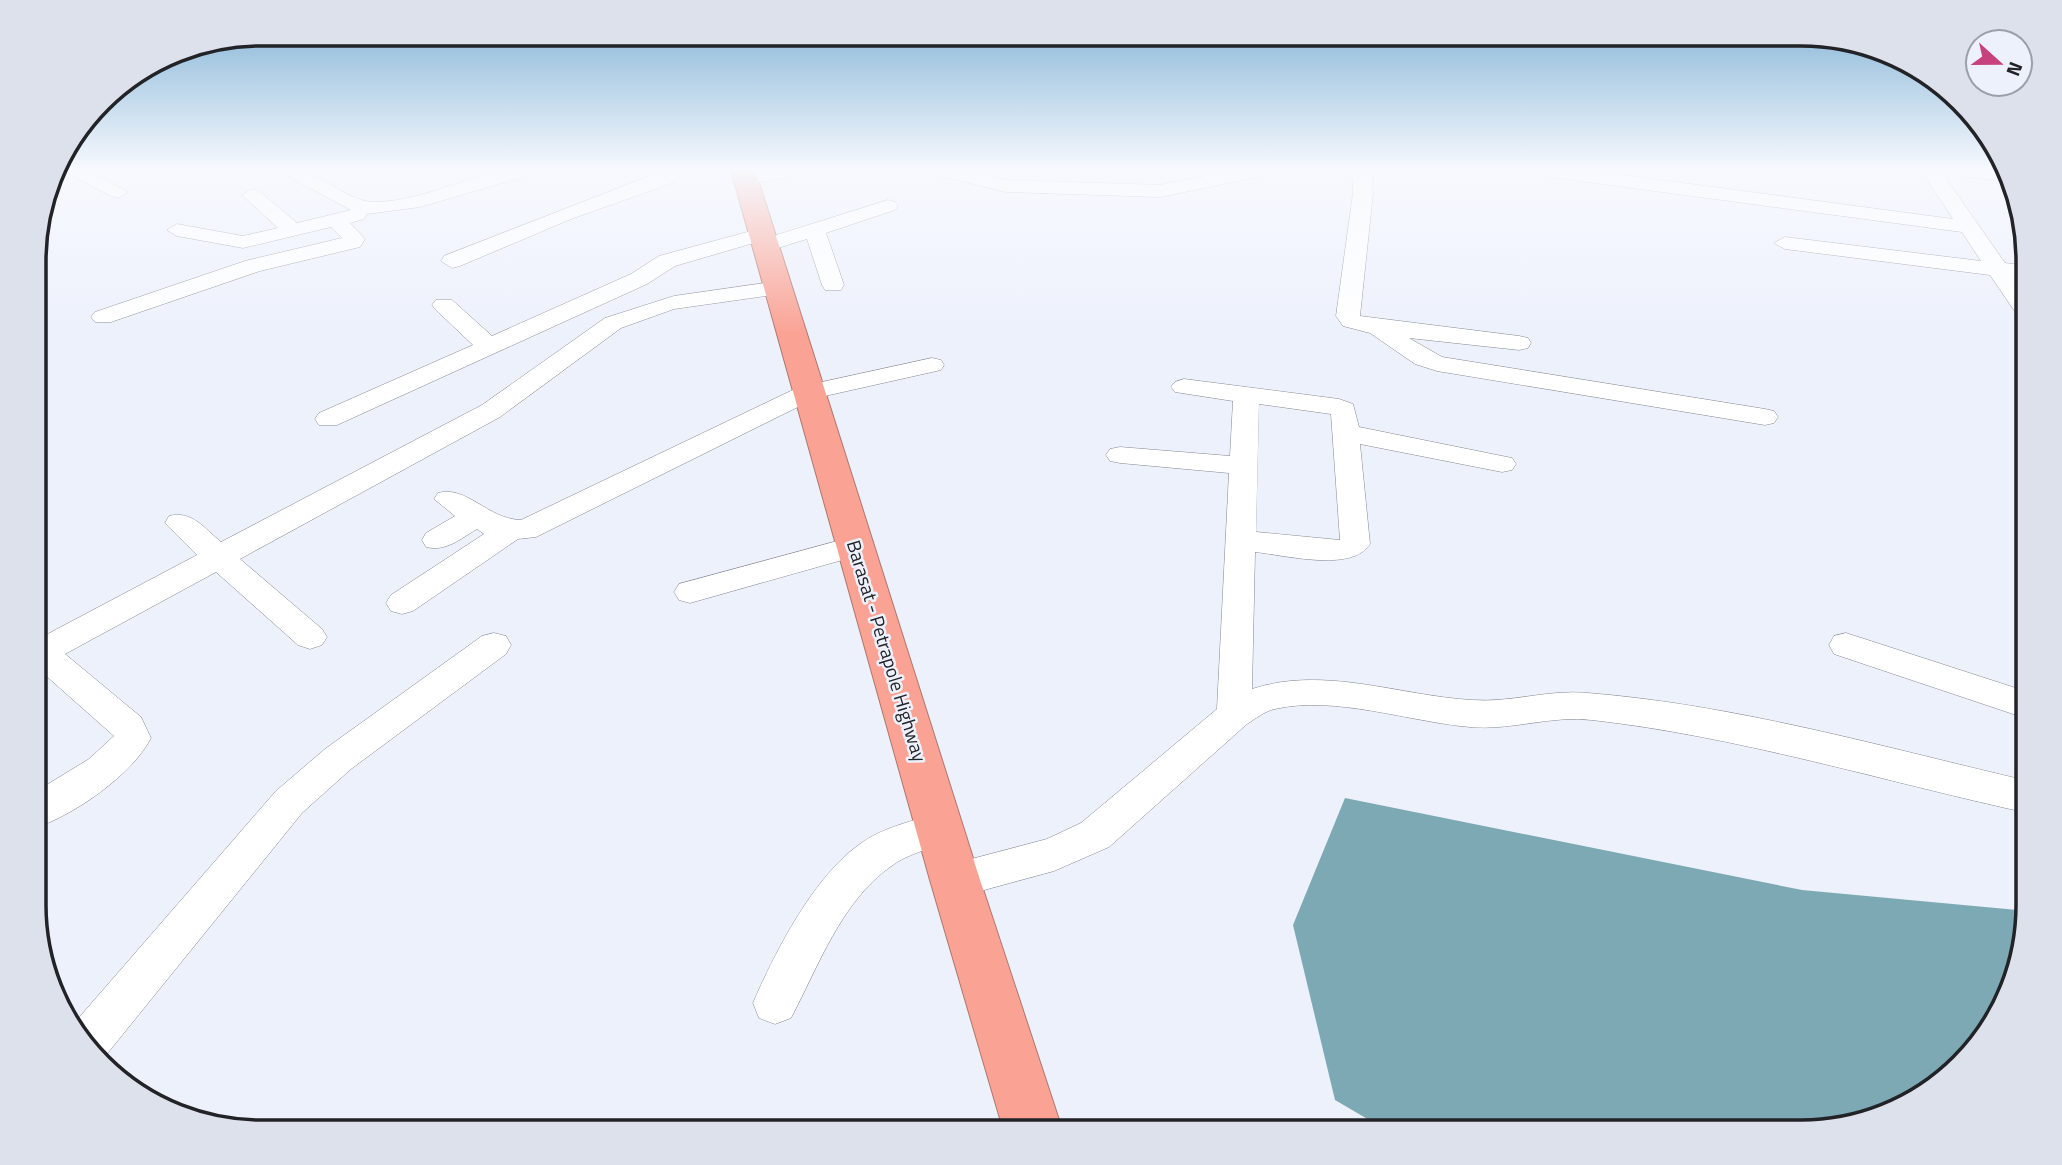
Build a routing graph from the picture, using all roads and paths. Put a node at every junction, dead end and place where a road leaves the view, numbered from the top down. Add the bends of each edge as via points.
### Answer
1 (286, 224) edge
2 (319, 224) edge
3 (340, 224) edge
4 (541, 224) edge
5 (759, 224) edge
6 (831, 224) edge
7 (1359, 224) edge
8 (1949, 224) edge
9 (1967, 224) edge
10 (1969, 227) junction
11 (177, 230) dead end
12 (814, 230) junction
13 (294, 231) junction
14 (764, 240) junction
15 (1785, 243) dead end
16 (452, 261) dead end
17 (1999, 271) junction
18 (2016, 273) edge
19 (833, 285) dead end
20 (779, 288) junction
21 (2016, 296) edge
22 (444, 305) dead end
23 (103, 317) dead end
24 (1376, 327) junction
25 (1520, 343) dead end
26 (489, 347) junction
27 (932, 365) dead end
28 (1184, 387) dead end
29 (808, 393) junction
30 (1246, 395) junction
31 (1765, 417) dead end
32 (328, 419) dead end
33 (1346, 433) junction
34 (1120, 455) dead end
35 (1502, 464) dead end
36 (1245, 466) junction
37 (448, 499) dead end
38 (475, 517) junction
39 (180, 523) dead end
40 (510, 531) junction
41 (437, 540) dead end
42 (1240, 540) junction
43 (856, 546) junction
44 (220, 557) junction
45 (690, 592) dead end
46 (402, 603) dead end
47 (310, 637) dead end
48 (46, 645) edge
49 (494, 645) dead end
50 (1846, 645) dead end
51 (46, 656) edge
52 (2016, 702) edge
53 (1234, 714) junction
54 (2016, 794) edge
55 (46, 805) edge
56 (940, 828) junction
57 (955, 880) junction
58 (775, 1003) dead end
59 (92, 1037) edge
60 (1030, 1120) edge

1 - 13 street
2 - 13 street
3 - 23 street via 354,239 352,243 253,266
4 - 16 street
5 - 14 highway, Barasat - Petrapole Highway
6 - 12 street
7 - 24 street via 1348,316 1358,324
8 - 10 street
9 - 10 street
10 - 17 street
11 - 13 street via 243,242
12 - 14 street
12 - 19 street
14 - 20 highway, Barasat - Petrapole Highway
14 - 26 street via 667,261 639,279
15 - 17 street
17 - 18 street
17 - 21 street
20 - 29 highway, Barasat - Petrapole Highway
20 - 44 street via 660,303 613,323 491,411
22 - 26 street
24 - 25 street
24 - 31 street via 1437,364
26 - 32 street
27 - 29 street
28 - 30 street
29 - 40 street via 545,523
29 - 43 highway, Barasat - Petrapole Highway
30 - 33 street via 1339,407
30 - 36 street
33 - 35 street
33 - 42 street via 1354,544 1348,550 1335,550
34 - 36 street
36 - 42 street
37 - 38 street
38 - 40 street
38 - 41 street
39 - 44 street
40 - 46 street
42 - 53 street
43 - 45 street
43 - 56 highway, Barasat - Petrapole Highway
44 - 47 street
44 - 48 street
49 - 59 street via 338,759 289,802
50 - 52 street
51 - 55 street via 128,727 133,738 114,760
53 - 54 street via 1275,695 1310,694 1474,714 1587,706 1747,730
53 - 57 street via 1095,835 1054,854
56 - 57 highway, Barasat - Petrapole Highway
56 - 58 street via 876,854 860,867 841,888
57 - 60 highway, Barasat - Petrapole Highway

